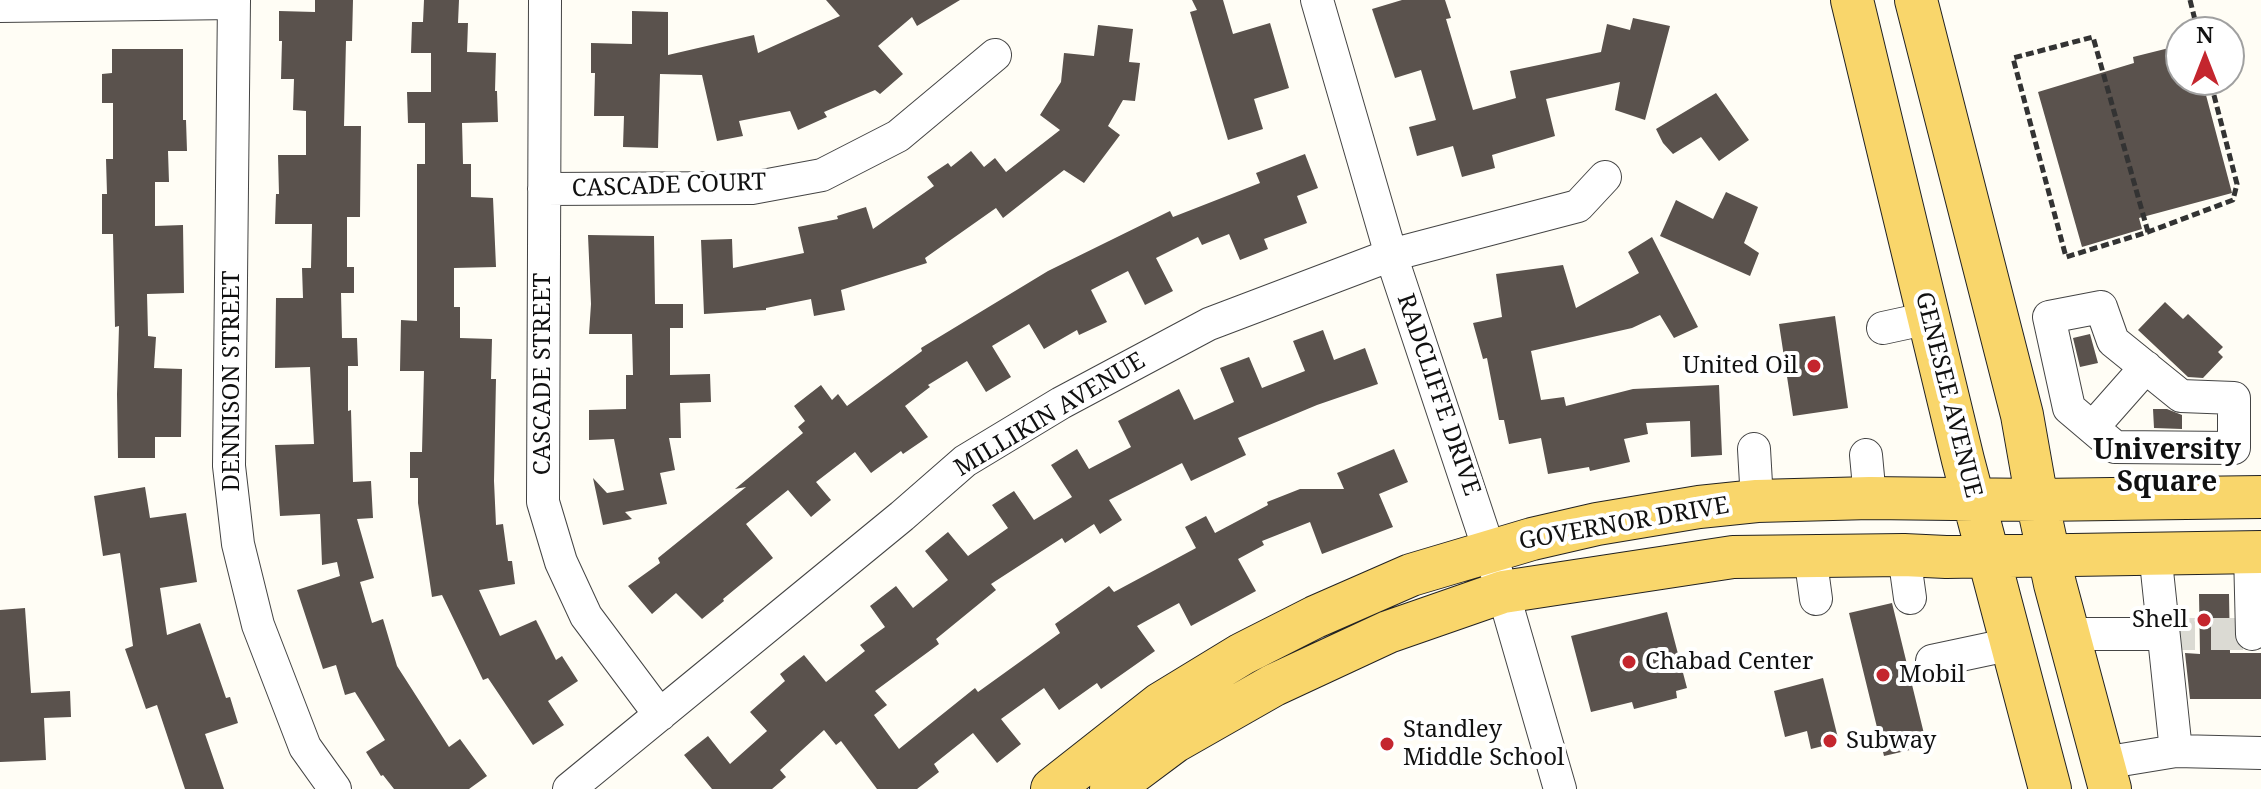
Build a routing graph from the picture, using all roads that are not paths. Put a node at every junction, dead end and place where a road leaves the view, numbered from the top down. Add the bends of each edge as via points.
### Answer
1 (545, 0) edge
2 (1317, 0) edge
3 (1852, 0) edge
4 (1916, 0) edge
5 (234, 2) edge
6 (0, 6) edge
7 (995, 55) dead end
8 (1605, 177) dead end
9 (544, 189) junction
10 (1391, 255) junction
11 (2049, 317) junction
12 (1929, 318) junction
13 (1883, 328) dead end
14 (2001, 328) junction
15 (2146, 367) junction
16 (2022, 415) junction
17 (2093, 428) junction
18 (2234, 448) junction
19 (1754, 449) dead end
20 (1866, 455) dead end
21 (2248, 497) edge
22 (1870, 498) junction
23 (2116, 498) junction
24 (1974, 499) junction
25 (2037, 500) junction
26 (1757, 501) junction
27 (1490, 550) junction
28 (2155, 552) junction
29 (2256, 552) edge
30 (2050, 554) junction
31 (1810, 555) junction
32 (1904, 555) junction
33 (1987, 555) junction
34 (1503, 592) junction
35 (1910, 598) dead end
36 (1816, 599) dead end
37 (2069, 634) junction
38 (2163, 634) junction
39 (2252, 634) dead end
40 (2012, 644) junction
41 (1932, 661) dead end
42 (660, 715) junction
43 (2176, 751) junction
44 (2261, 753) edge
45 (2106, 776) edge
46 (335, 789) edge
47 (569, 789) edge
48 (1052, 789) edge
49 (1111, 789) edge
50 (1560, 789) edge
51 (2050, 789) edge

1 - 9 street, CASCADE STREET
2 - 10 street, RADCLIFFE DRIVE
3 - 12 main road, GENESEE AVENUE
4 - 14 main road
5 - 6 street
5 - 46 street, DENNISON STREET via 229,466 238,544 258,625 305,747
7 - 9 street, CASCADE COURT via 898,136 822,175 752,188
8 - 10 street, MILLIKIN AVENUE via 1578,206
9 - 42 street, CASCADE STREET via 543,502 561,562 586,616
10 - 27 street, RADCLIFFE DRIVE
10 - 42 street, MILLIKIN AVENUE via 1209,324 965,461
11 - 14 street
11 - 15 street via 2101,307 2113,341
11 - 17 street
12 - 13 street
12 - 24 main road, GENESEE AVENUE
14 - 16 main road
15 - 17 street
15 - 18 street via 2181,396 2234,398
16 - 17 street
16 - 25 main road
17 - 18 street
17 - 23 street
18 - 21 street
19 - 26 street
20 - 22 street
21 - 23 main road, GOVERNOR DRIVE
22 - 24 main road, GOVERNOR DRIVE
22 - 26 main road, GOVERNOR DRIVE
23 - 25 main road, GOVERNOR DRIVE
24 - 25 main road, GOVERNOR DRIVE
24 - 33 main road, GENESEE AVENUE
25 - 30 main road
26 - 27 main road, GOVERNOR DRIVE via 1597,524
27 - 34 street, RADCLIFFE DRIVE
27 - 48 main road, GOVERNOR DRIVE via 1411,575 1242,654 1160,704
28 - 29 main road, GOVERNOR DRIVE
28 - 30 main road, GOVERNOR DRIVE
28 - 38 street
29 - 39 street
30 - 33 main road, GOVERNOR DRIVE
30 - 37 main road
31 - 32 main road, GOVERNOR DRIVE
31 - 34 main road, GOVERNOR DRIVE via 1733,557
31 - 36 street
32 - 33 main road, GOVERNOR DRIVE
32 - 35 street
33 - 40 main road, GENESEE AVENUE
34 - 49 main road, GOVERNOR DRIVE via 1388,632 1274,685 1174,742
34 - 50 street, RADCLIFFE DRIVE
37 - 38 street
37 - 45 main road
38 - 43 street
40 - 41 street
40 - 51 main road, GENESEE AVENUE
42 - 47 street, MILLIKIN AVENUE
43 - 44 street
43 - 45 street

